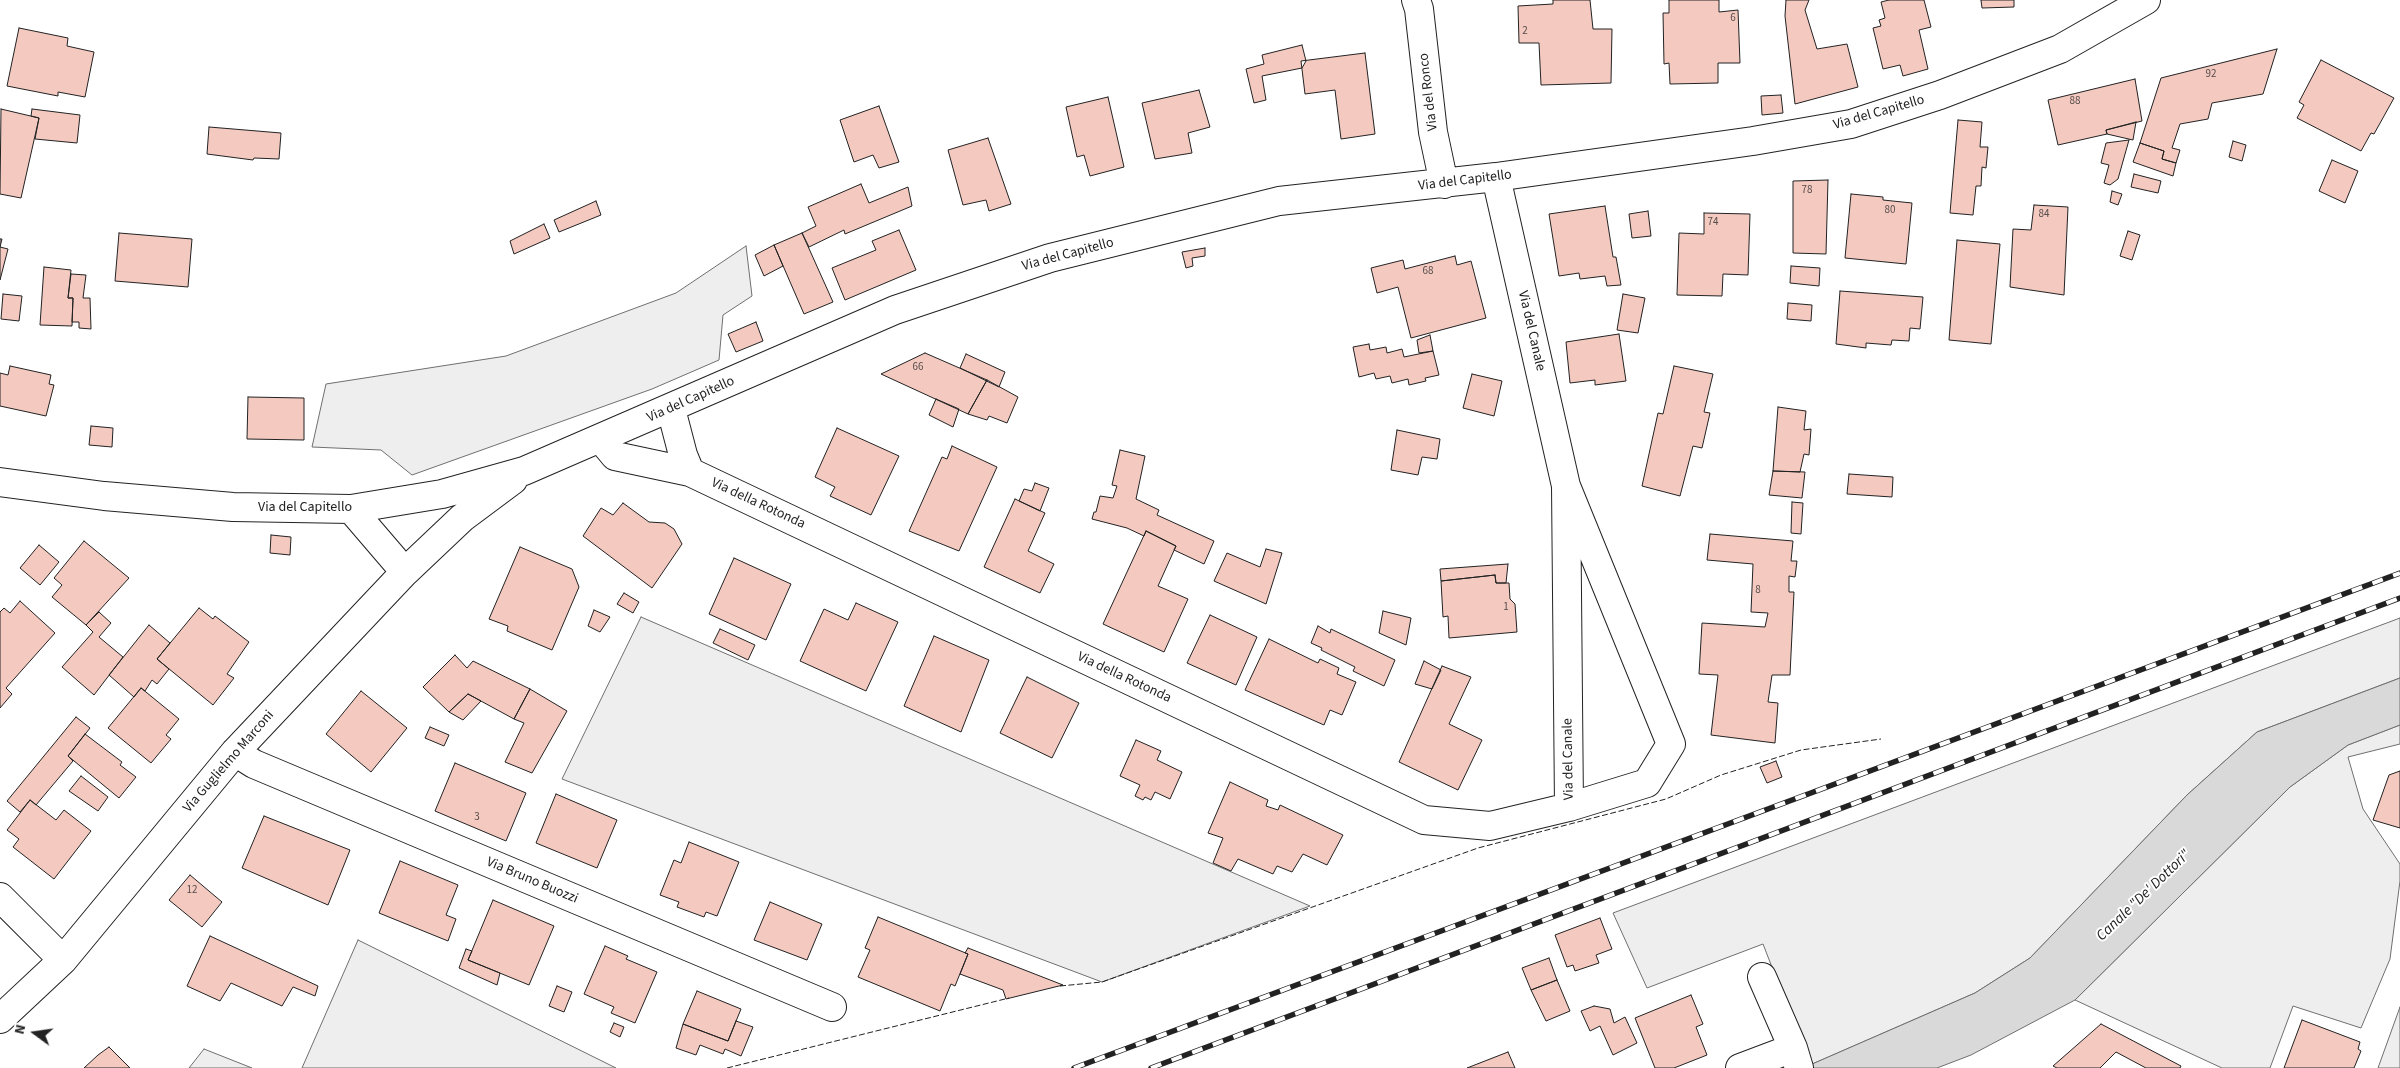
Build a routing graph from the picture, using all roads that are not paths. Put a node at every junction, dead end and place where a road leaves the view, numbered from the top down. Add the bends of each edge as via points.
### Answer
1 (1416, 0) edge
2 (2146, 0) edge
3 (1496, 177) junction
4 (1444, 184) junction
5 (671, 409) junction
6 (601, 439) junction
7 (524, 471) junction
8 (690, 472) junction
9 (0, 482) edge
10 (1566, 486) junction
11 (351, 509) junction
12 (405, 572) junction
13 (235, 752) junction
14 (1569, 807) junction
15 (0, 897) edge
16 (63, 960) junction
17 (1762, 977) dead end
18 (832, 1007) dead end
19 (0, 1019) edge
20 (1796, 1058) edge
21 (1740, 1068) edge

1 - 4 street, Via del Ronco via 1420,9 1433,132
2 - 3 street, Via del Capitello via 2060,49 1940,95 1851,124 1753,142
3 - 4 street, Via del Capitello
3 - 10 street, Via del Canale
4 - 5 street, Via del Capitello via 1279,201 1050,258 895,310
5 - 6 street, Via del Capitello
5 - 8 street via 682,455
6 - 7 street, Via del Capitello
6 - 8 street, Via della Rotonda via 616,456
7 - 11 street, Via del Capitello via 442,494
7 - 12 street, Via Guglielmo Marconi via 462,518
8 - 14 street, Via della Rotonda via 1424,820 1490,826
9 - 11 street, Via del Capitello via 104,496 233,507
10 - 14 street, Via del Canale
10 - 14 street, Via del Canale via 1671,744 1647,783
11 - 12 street
12 - 13 street, Via Guglielmo Marconi
13 - 16 street, Via Guglielmo Marconi
13 - 18 street, Via Bruno Buozzi via 254,764
15 - 16 street
16 - 19 street, Via Guglielmo Marconi
17 - 20 street
20 - 21 street

